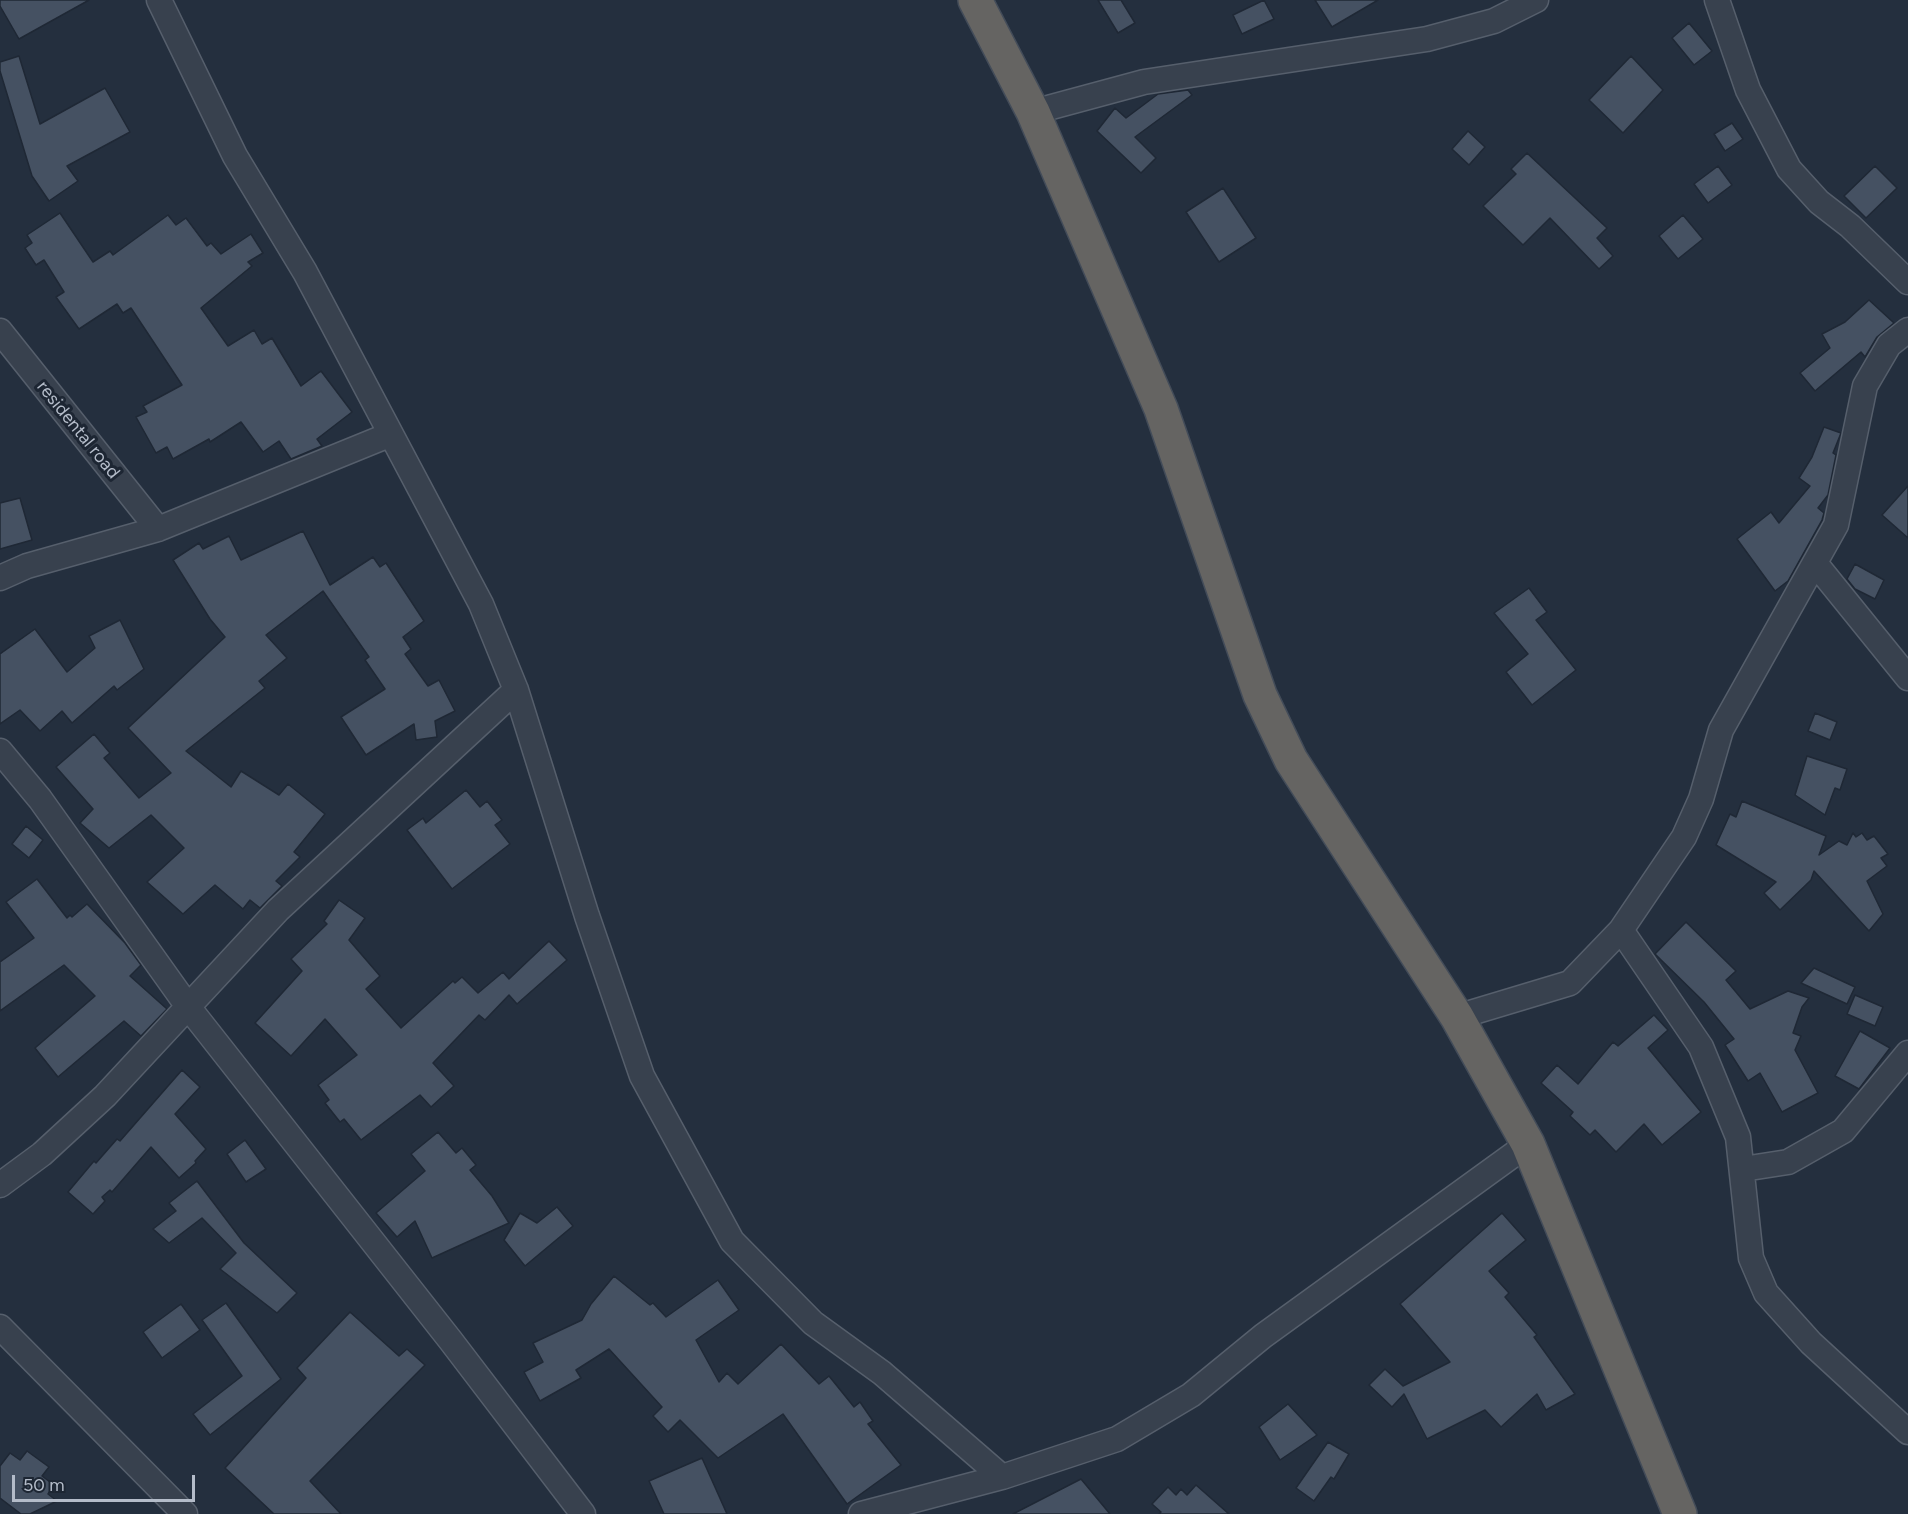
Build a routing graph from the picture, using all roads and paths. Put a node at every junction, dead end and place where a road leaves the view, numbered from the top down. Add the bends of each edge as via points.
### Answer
1 (159, 0) edge
2 (975, 0) edge
3 (1536, 0) edge
4 (1717, 0) edge
5 (1033, 112) junction
6 (1908, 282) edge
7 (1908, 330) edge
8 (0, 331) edge
9 (389, 435) junction
10 (158, 529) junction
11 (1815, 562) junction
12 (0, 578) edge
13 (1908, 678) edge
14 (516, 690) junction
15 (0, 751) edge
16 (1621, 930) junction
17 (189, 1008) junction
18 (1457, 1017) junction
19 (1908, 1053) edge
20 (1528, 1144) junction
21 (1743, 1169) junction
22 (0, 1185) edge
23 (0, 1327) edge
24 (1908, 1432) edge
25 (1002, 1477) junction
26 (185, 1514) edge
27 (583, 1514) edge
28 (861, 1514) edge
29 (1680, 1514) edge

1 - 9 street via 235,156 305,272
2 - 5 highway
3 - 5 street via 1494,21 1427,39 1144,82
4 - 6 street via 1748,90 1788,169
5 - 18 highway via 1161,409 1260,695 1291,760
7 - 11 street via 1889,345 1865,386 1836,525
8 - 10 street, residental road
9 - 10 street
9 - 14 street via 481,604
10 - 12 street via 27,566
11 - 13 street
11 - 16 street via 1721,730 1701,799 1684,837
14 - 17 street via 278,909
14 - 25 street via 642,1076 732,1241 813,1323 882,1374
15 - 17 street via 40,799
16 - 18 street via 1570,983
16 - 21 street via 1701,1047 1738,1137
17 - 22 street via 105,1096 42,1154
17 - 27 street
18 - 20 highway
19 - 21 street via 1843,1131 1788,1162
20 - 25 street via 1263,1336 1191,1395 1117,1439
20 - 29 highway
21 - 24 street via 1752,1258 1766,1293 1811,1343
23 - 26 street
25 - 28 street

